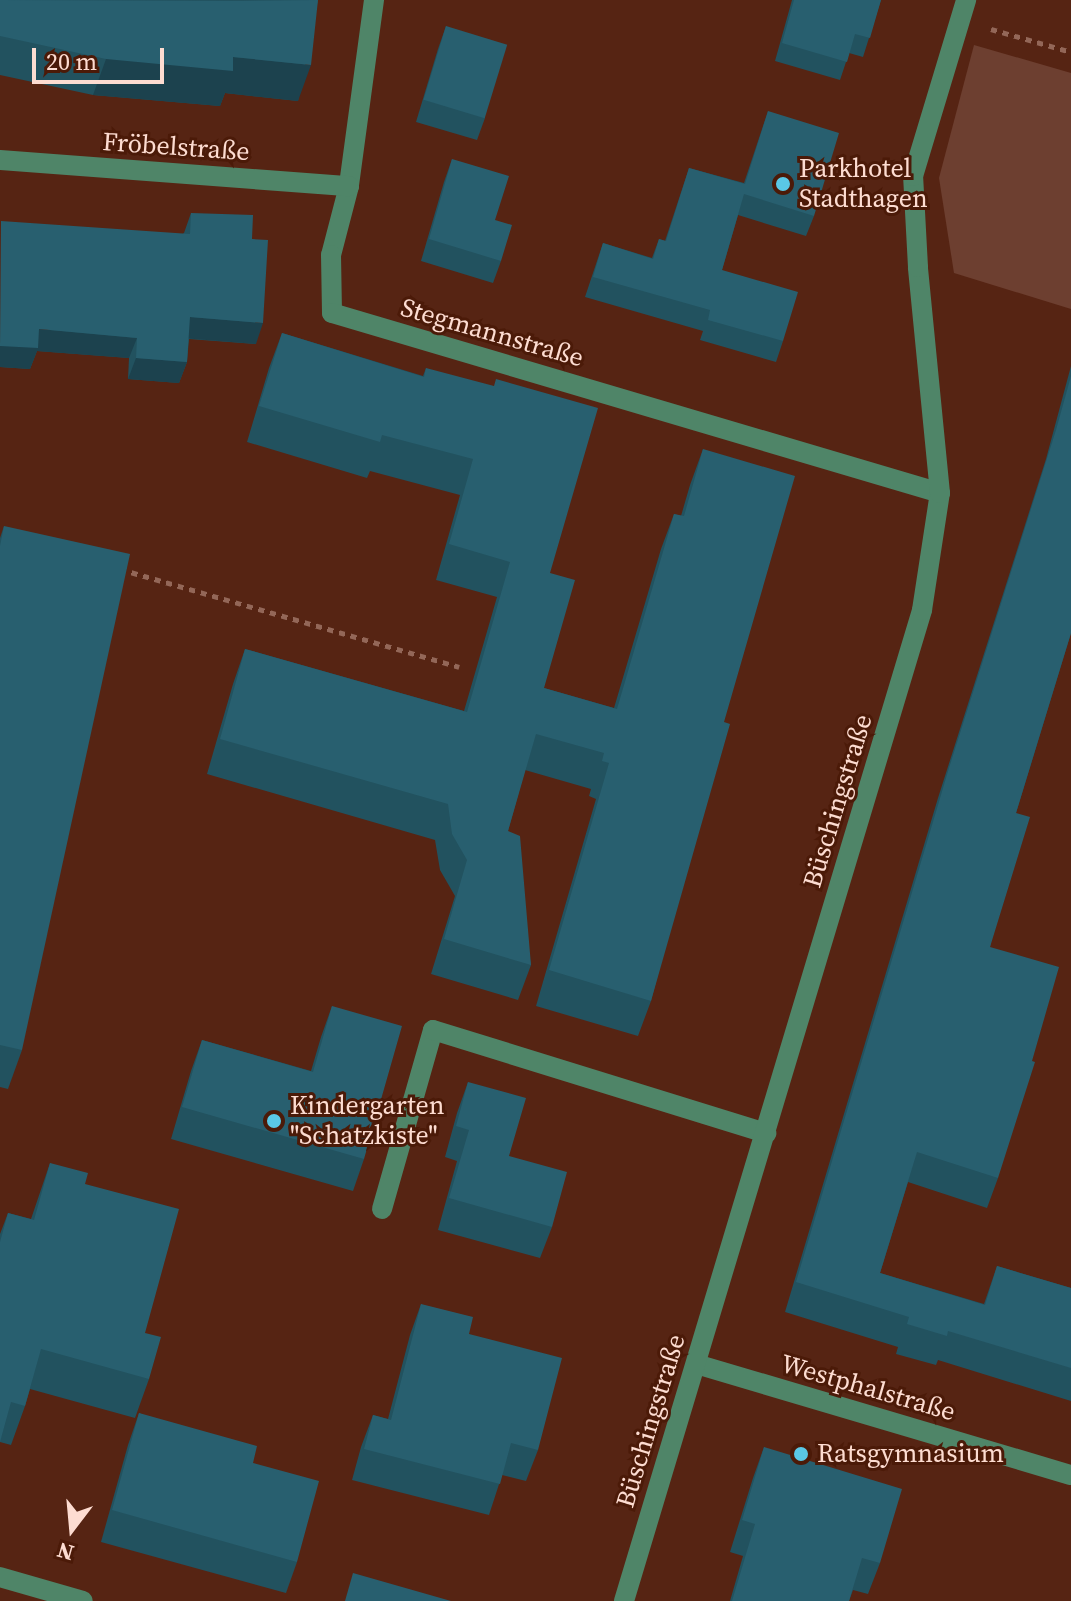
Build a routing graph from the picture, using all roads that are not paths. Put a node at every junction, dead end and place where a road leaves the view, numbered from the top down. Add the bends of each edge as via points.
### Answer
1 (374, 0) edge
2 (963, 10) edge
3 (0, 160) edge
4 (349, 186) junction
5 (940, 493) junction
6 (766, 1133) junction
7 (382, 1209) dead end
8 (696, 1364) junction
9 (1071, 1475) edge
10 (0, 1577) edge
11 (83, 1601) edge
12 (624, 1601) edge

1 - 4 street, Stegmannstraße
2 - 5 street, Büschingstraße via 913,176
3 - 4 street, Fröbelstraße
4 - 5 street, Stegmannstraße via 331,255 332,313
5 - 6 street, Büschingstraße via 922,610
6 - 7 street via 433,1030
6 - 8 street, Büschingstraße
8 - 9 street, Westphalstraße
8 - 12 street, Büschingstraße
10 - 11 street

